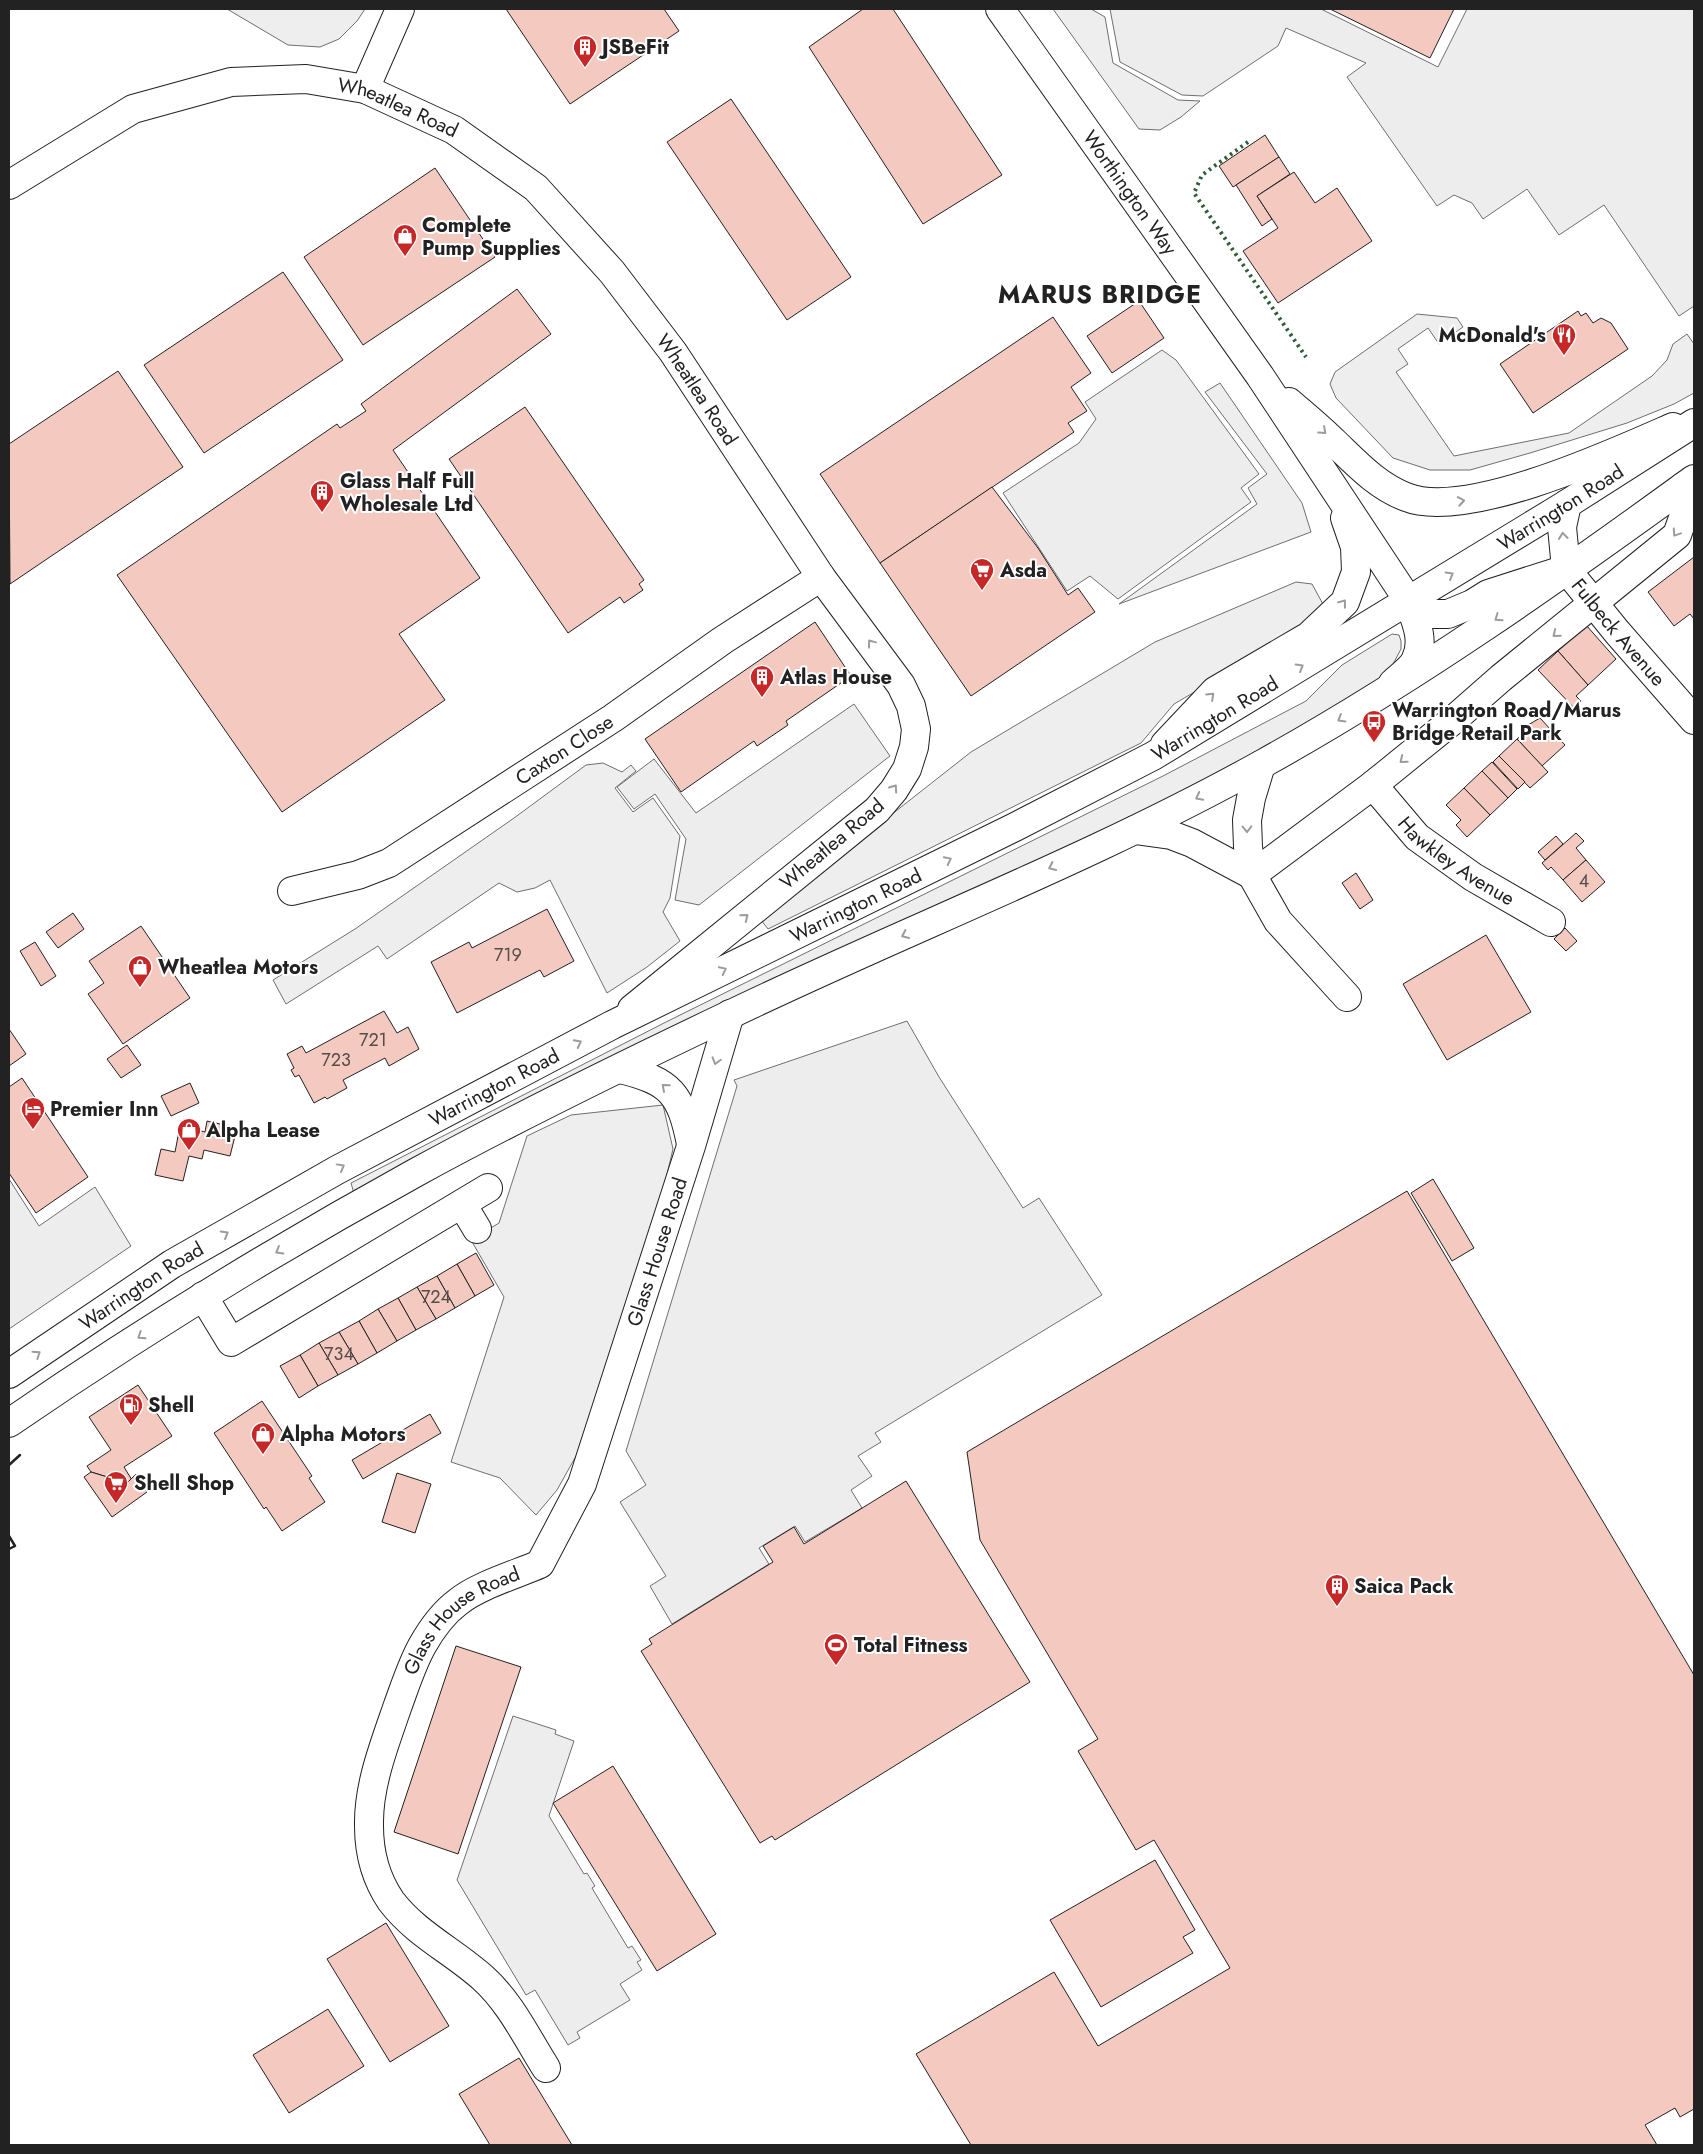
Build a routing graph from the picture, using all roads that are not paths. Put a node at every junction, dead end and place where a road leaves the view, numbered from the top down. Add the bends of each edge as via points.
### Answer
1 (400, 9) edge
2 (1000, 9) edge
3 (365, 88) junction
4 (9, 185) edge
5 (1260, 376) junction
6 (1694, 418) edge
7 (1694, 422) edge
8 (1328, 477) junction
9 (1689, 483) edge
10 (1567, 504) junction
11 (1566, 569) junction
12 (821, 577) junction
13 (1408, 600) junction
14 (1594, 604) junction
15 (1382, 693) junction
16 (1694, 720) edge
17 (1153, 756) junction
18 (1261, 765) junction
19 (1373, 785) junction
20 (1135, 830) junction
21 (1252, 875) junction
22 (292, 891) dead end
23 (1551, 922) dead end
24 (1347, 997) dead end
25 (730, 1014) junction
26 (612, 1025) junction
27 (620, 1069) junction
28 (691, 1146) junction
29 (488, 1188) dead end
30 (462, 1204) junction
31 (477, 1229) dead end
32 (203, 1296) junction
33 (9, 1374) edge
34 (9, 1423) edge
35 (546, 2068) dead end

1 - 3 main road
2 - 5 main road, Worthington Way
3 - 4 main road, Wheatlea Road via 306,79 231,82 133,109
3 - 12 main road, Wheatlea Road via 454,130 536,188 612,272 672,352
5 -> 6 main road via 1382,485 1407,498 1431,502 1462,501 1540,480 1586,465
5 - 8 main road, Worthington Way
7 - 10 main road, Warrington Road
8 - 13 main road, Worthington Way
17 -> 8 main road, Worthington Way via 1215,691 1309,636 1345,602 1356,572 1355,547
9 - 11 main road, Warrington Road
9 -> 14 main road via 1677,535
11 -> 10 main road, Fulbeck Avenue via 1562,527
13 -> 10 main road, Warrington Road
11 - 13 main road, Worthington Way via 1488,594 1448,614 1424,614
11 - 14 main road, Fulbeck Avenue
11 -> 15 main road, Warrington Road via 1484,628
12 - 22 main road, Caxton Close via 723,640 613,718 389,863 358,875
26 -> 12 main road, Wheatlea Road via 877,810 907,769 916,729 911,706 888,666
13 - 15 main road, Worthington Way via 1418,627 1420,644 1415,662
17 -> 13 main road, Warrington Road
14 - 16 main road, Fulbeck Avenue
14 -> 19 main road
15 -> 18 main road, Warrington Road
26 -> 17 main road, Warrington Road
18 -> 20 main road, Warrington Road
18 -> 21 main road via 1250,798 1247,820
19 - 21 main road
19 - 23 main road, Hawkley Avenue via 1417,838
20 - 21 main road via 1171,835 1192,843
20 -> 25 main road, Warrington Road
21 - 24 main road via 1278,921
25 - 27 main road, Warrington Road
25 -> 28 main road, Glass House Road
33 -> 26 main road, Warrington Road via 172,1264 336,1170
28 -> 27 main road, Glass House Road via 686,1119 679,1103 666,1087 648,1075
27 -> 32 main road, Warrington Road via 417,1172
28 - 35 main road, Glass House Road via 582,1484 540,1564 458,1601 441,1618 422,1646 383,1751 371,1797 368,1825 371,1854 378,1878 391,1900 429,1938 485,1979 502,1999
29 - 30 main road
30 - 31 main road
30 - 32 main road via 231,1342
32 -> 34 main road, Warrington Road

